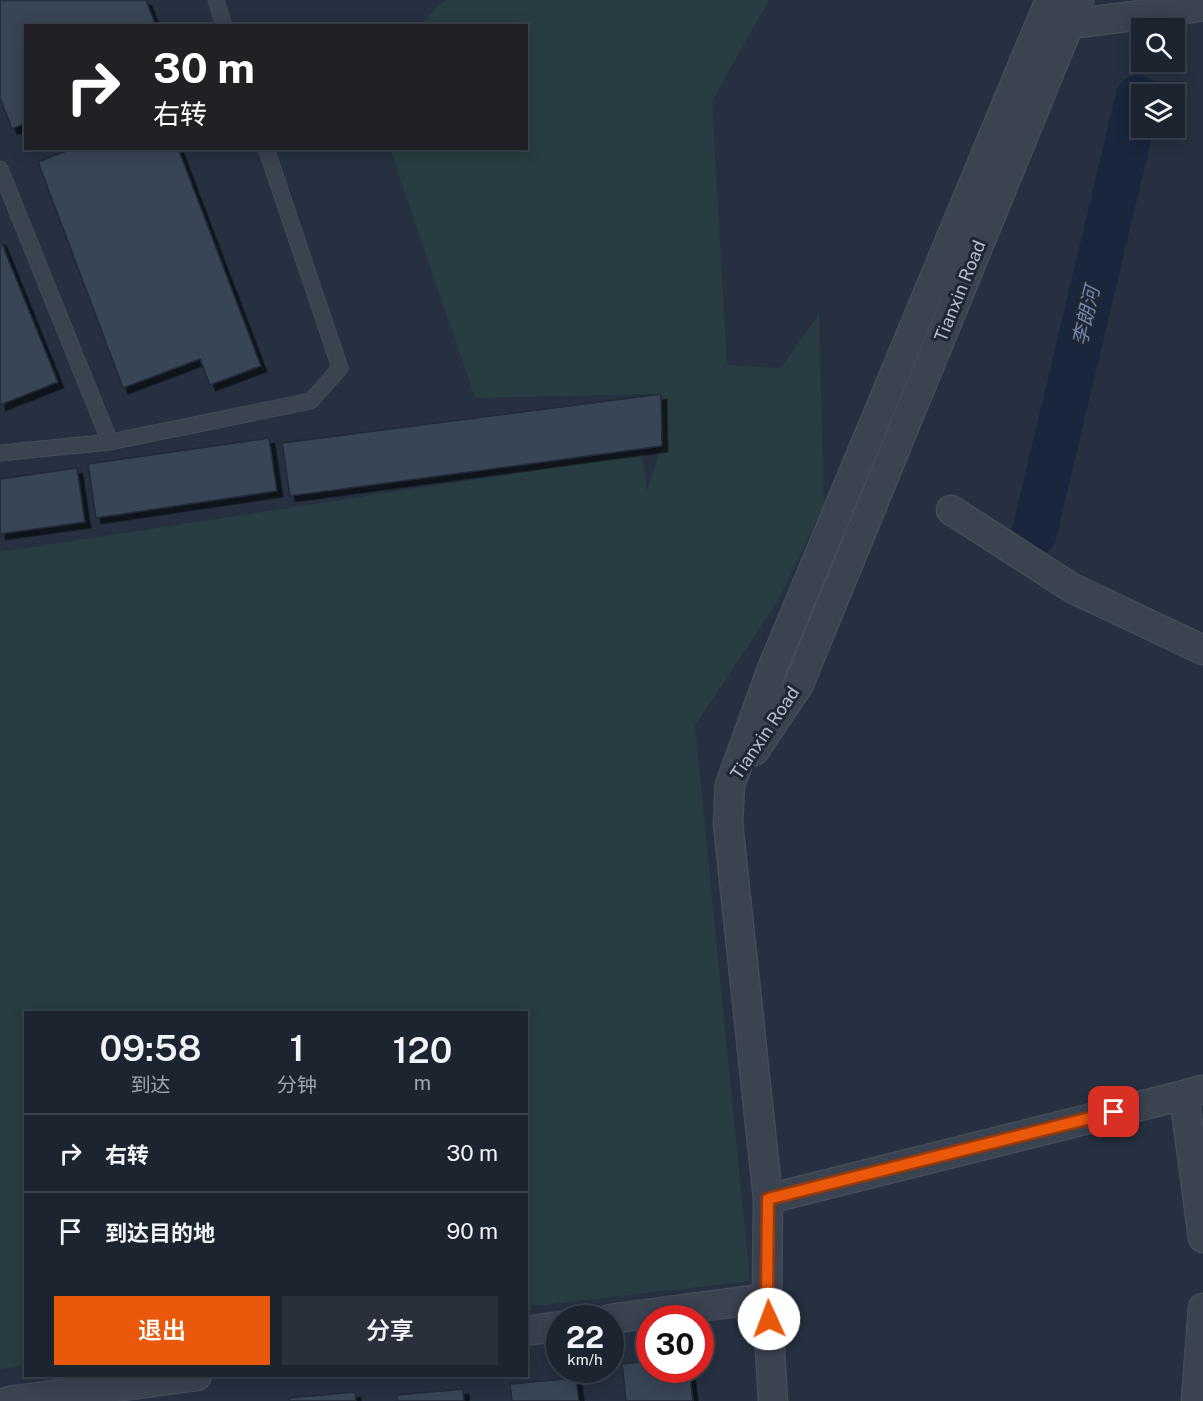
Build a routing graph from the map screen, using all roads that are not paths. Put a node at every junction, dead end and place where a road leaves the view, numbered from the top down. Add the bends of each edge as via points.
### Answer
1 (216, 0) edge
2 (1050, 0) edge
3 (1203, 6) edge
4 (1074, 12) edge
5 (223, 24) edge
6 (1038, 28) junction
7 (267, 150) edge
8 (0, 169) edge
9 (110, 442) junction
10 (0, 453) edge
11 (951, 510) dead end
12 (1203, 650) edge
13 (730, 786) junction
14 (1193, 1092) edge
15 (768, 1199) junction
16 (1203, 1238) edge
17 (767, 1298) junction
18 (1203, 1308) edge
19 (624, 1317) edge
20 (546, 1328) edge
21 (528, 1331) edge
22 (189, 1377) edge
23 (37, 1399) edge
24 (9, 1401) edge
25 (773, 1401) edge
26 (1196, 1401) edge

1 - 5 lane
2 - 6 street, Tianxin Road
3 - 4 street via 1165,12
4 - 6 street
4 - 13 street, Tianxin Road via 799,684
6 - 13 street, Tianxin Road via 771,669
7 - 9 lane via 340,368 311,401
8 - 9 lane
9 - 10 lane
11 - 12 street via 1072,588
13 - 15 street via 728,823
14 - 15 street
14 - 16 street
15 - 17 street
17 - 19 street
17 - 25 street
18 - 26 street
20 - 21 street
22 - 23 street
23 - 24 street

